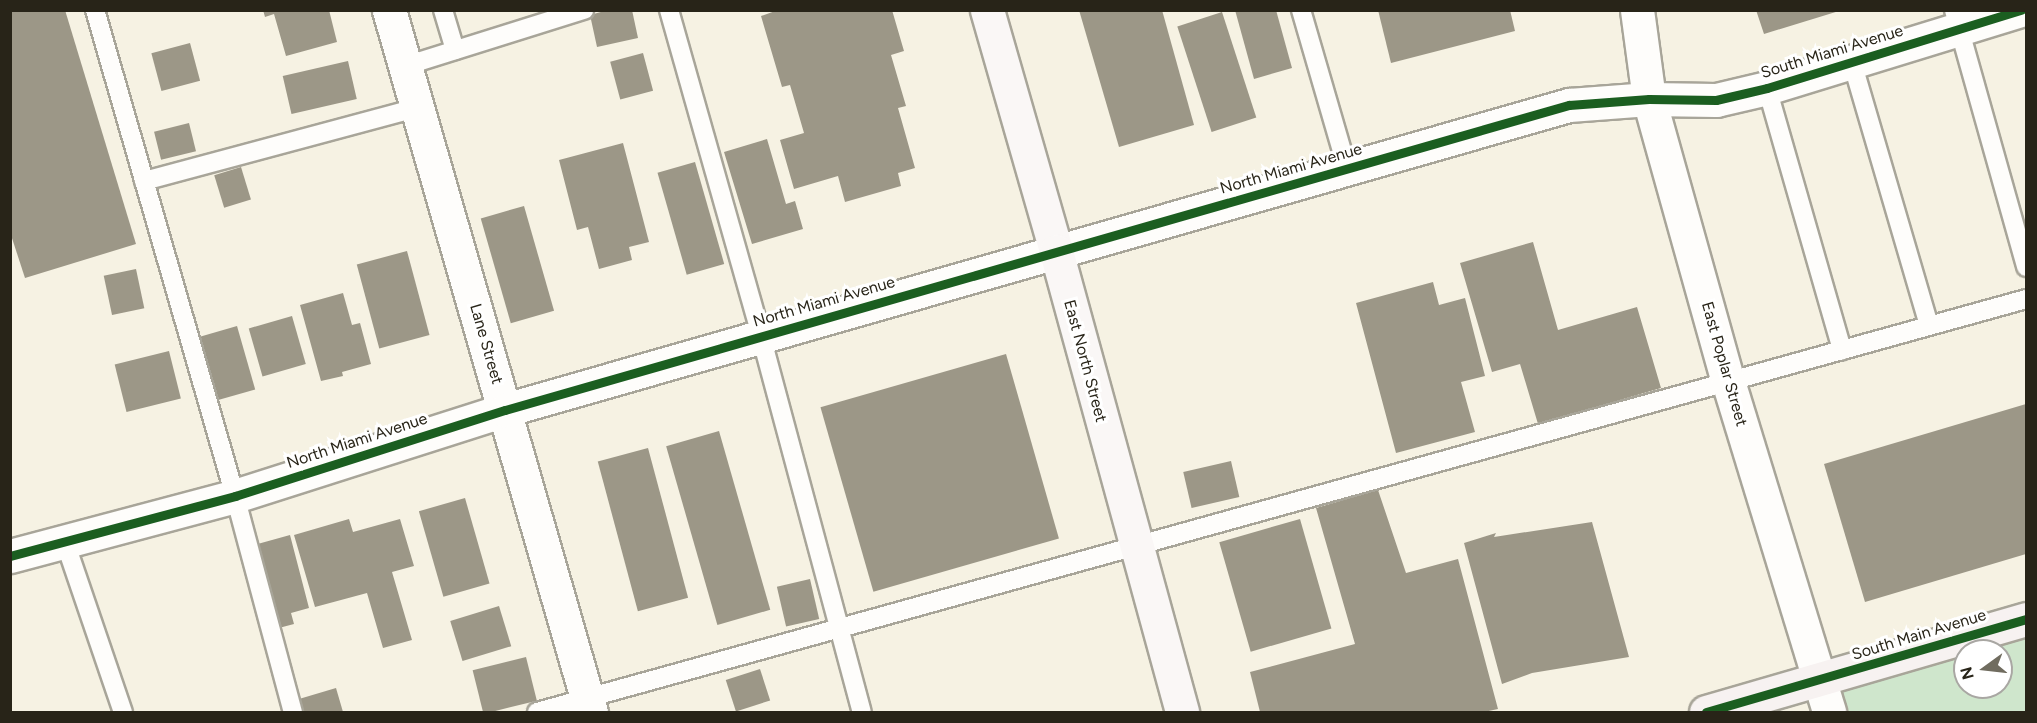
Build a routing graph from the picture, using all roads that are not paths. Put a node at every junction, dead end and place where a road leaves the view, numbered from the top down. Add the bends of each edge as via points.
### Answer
1 (95, 10) edge
2 (389, 10) edge
3 (443, 10) edge
4 (584, 10) edge
5 (669, 10) edge
6 (987, 10) edge
7 (1301, 10) edge
8 (1637, 10) edge
9 (2020, 10) edge
10 (1956, 20) edge
11 (455, 50) junction
12 (1851, 62) junction
13 (405, 66) junction
14 (1767, 88) junction
15 (1649, 99) junction
16 (417, 108) junction
17 (1347, 168) junction
18 (144, 181) junction
19 (1056, 251) junction
20 (2026, 267) edge
21 (2026, 299) edge
22 (1929, 325) junction
23 (761, 336) junction
24 (1842, 350) junction
25 (1728, 381) junction
26 (505, 410) junction
27 (235, 496) junction
28 (65, 542) junction
29 (1134, 546) junction
30 (10, 556) edge
31 (2026, 619) edge
32 (840, 628) junction
33 (1820, 680) junction
34 (589, 706) edge
35 (123, 712) edge
36 (293, 712) edge
37 (537, 712) edge
38 (862, 712) edge
39 (1182, 712) edge
40 (1706, 712) edge
41 (1829, 712) edge

1 - 18 lane
2 - 13 street, Lane Street
3 - 11 lane
4 - 11 lane
5 - 23 lane
6 - 19 main road, East North Street
7 - 17 lane
8 - 15 street, East Poplar Street
9 - 10 street, South Miami Avenue
10 - 12 street, South Miami Avenue
10 - 20 lane
11 - 13 lane
12 - 14 street, South Miami Avenue
12 - 22 lane
13 - 16 street, Lane Street
14 - 15 street, South Miami Avenue via 1716,100
14 - 24 lane
15 - 17 street, North Miami Avenue via 1569,105
15 - 25 street, East Poplar Street
16 - 18 lane
16 - 26 street, Lane Street
17 - 19 street, North Miami Avenue
18 - 27 lane
19 - 23 street, North Miami Avenue
19 - 29 main road, East North Street
21 - 22 lane
22 - 24 lane
23 - 26 street, North Miami Avenue
23 - 32 lane
24 - 25 lane
25 - 29 lane
25 - 33 street, East Poplar Street
26 - 27 street, North Miami Avenue
26 - 34 street, Lane Street
27 - 28 street, North Miami Avenue
27 - 36 lane
28 - 30 street, North Miami Avenue
28 - 35 lane
29 - 32 lane
29 - 39 main road, East North Street
31 - 33 main road, South Main Avenue
32 - 34 lane
32 - 38 lane
33 - 40 main road, South Main Avenue
33 - 41 street, East Poplar Street
34 - 37 lane

